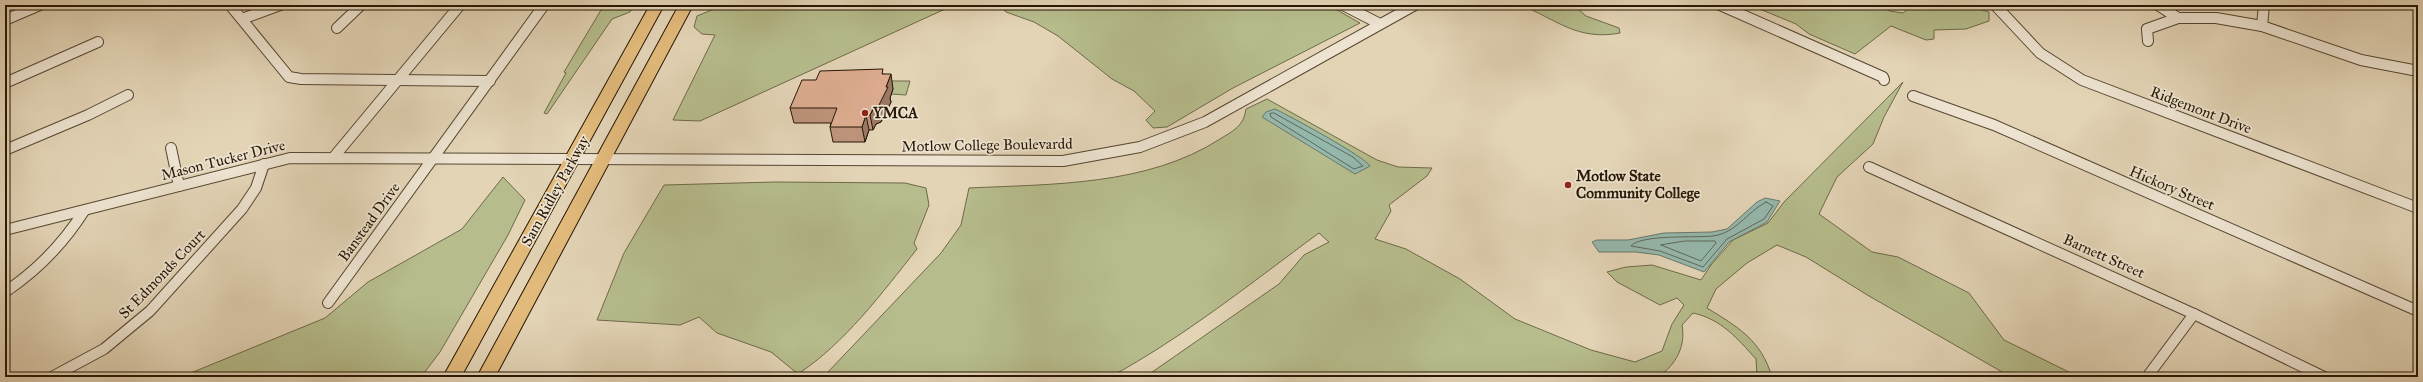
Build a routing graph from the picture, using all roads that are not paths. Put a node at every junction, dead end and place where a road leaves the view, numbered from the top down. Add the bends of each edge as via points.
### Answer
1 (40, 5) edge
2 (230, 5) edge
3 (280, 5) edge
4 (361, 5) edge
5 (460, 5) edge
6 (544, 5) edge
7 (657, 5) edge
8 (686, 5) edge
9 (1343, 5) edge
10 (1415, 5) edge
11 (1720, 5) edge
12 (1995, 5) edge
13 (2158, 5) edge
14 (2264, 5) edge
15 (2178, 18) junction
16 (242, 19) junction
17 (5, 20) edge
18 (1380, 24) junction
19 (2262, 26) junction
20 (337, 28) dead end
21 (2148, 41) dead end
22 (98, 42) dead end
23 (2418, 71) edge
24 (400, 79) junction
25 (1884, 80) dead end
26 (490, 81) junction
27 (5, 83) edge
28 (128, 94) dead end
29 (1913, 96) dead end
30 (171, 148) dead end
31 (5, 150) edge
32 (333, 158) junction
33 (434, 158) junction
34 (572, 160) junction
35 (602, 160) junction
36 (264, 164) junction
37 (1869, 167) dead end
38 (179, 186) junction
39 (2418, 208) edge
40 (84, 211) junction
41 (5, 230) edge
42 (5, 292) edge
43 (328, 303) dead end
44 (2418, 311) edge
45 (2194, 314) junction
46 (52, 377) edge
47 (452, 377) edge
48 (486, 377) edge
49 (2147, 377) edge
50 (2324, 377) edge

1 - 17 street
2 - 16 street
3 - 16 street
4 - 20 street
5 - 24 street
6 - 26 street, Banstead Drive
7 - 34 main road, Sam Ridley Parkway
8 - 35 main road, Sam Ridley Parkway
9 - 18 street
10 - 18 street, Motlow College Boulevardd
11 - 25 street via 1883,77
12 - 39 street, Ridgemont Drive via 2040,53 2082,80
13 - 15 street
14 - 19 street
15 - 19 street via 2216,18
15 - 21 street via 2147,29
16 - 24 street via 289,77
18 - 35 street, Motlow College Boulevardd via 1205,122 1140,147 1063,161
19 - 23 street via 2360,60
22 - 27 street
24 - 26 street
24 - 32 street
26 - 33 street, Banstead Drive
28 - 31 street via 88,115
29 - 44 street, Hickory Street via 1994,125
30 - 38 street
32 - 33 street, Mason Tucker Drive
32 - 36 street, Mason Tucker Drive via 290,158
33 - 34 street, Mason Tucker Drive
33 - 43 street, Banstead Drive
34 - 35 street, Motlow College Boulevardd
34 - 47 main road, Sam Ridley Parkway
35 - 48 main road, Sam Ridley Parkway
36 - 38 street, Mason Tucker Drive
36 - 46 street, St Edmonds Court via 256,188 242,210 150,311 104,349
37 - 45 street, Barnett Street
38 - 40 street, Mason Tucker Drive
40 - 41 street, Mason Tucker Drive
40 - 42 street via 60,248 39,268
45 - 49 street
45 - 50 street, Barnett Street

